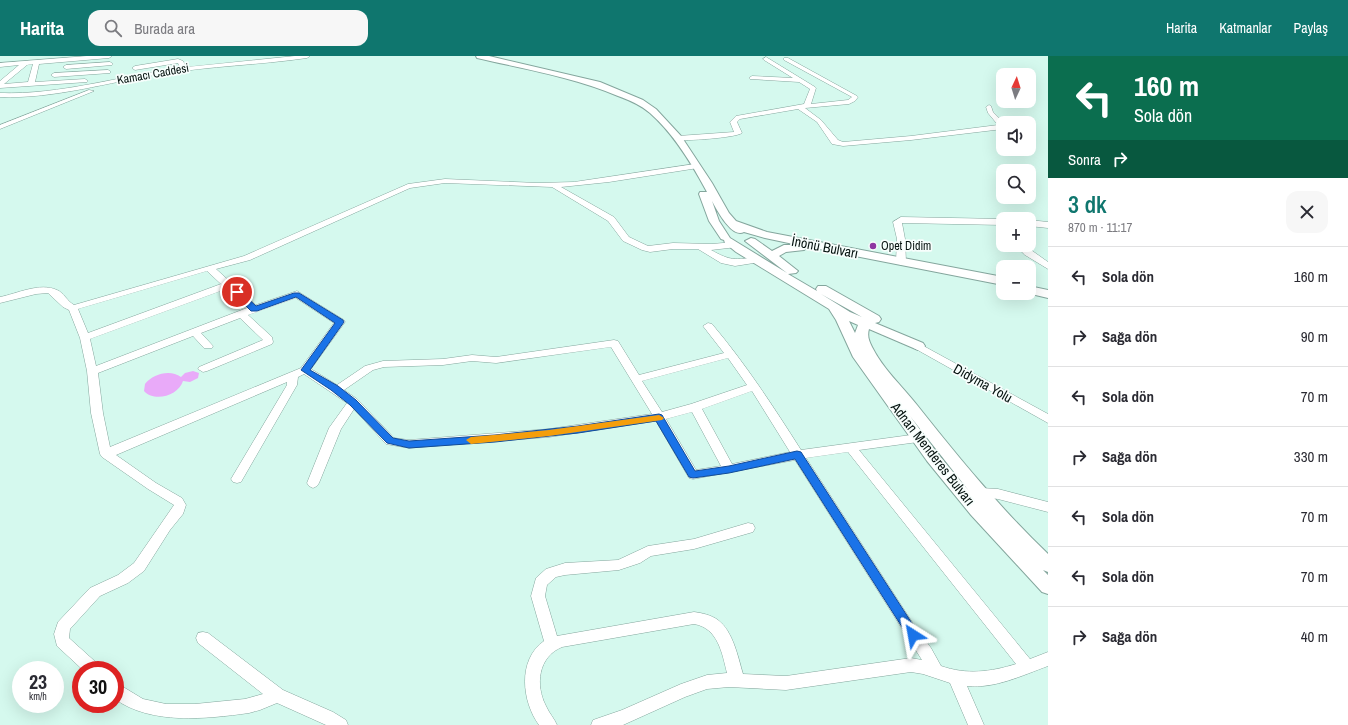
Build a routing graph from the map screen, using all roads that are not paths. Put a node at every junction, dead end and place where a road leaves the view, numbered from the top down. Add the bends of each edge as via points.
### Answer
1 (110, 56) edge
2 (243, 56) edge
3 (307, 56) edge
4 (480, 56) edge
5 (786, 59) dead end
6 (766, 60) dead end
7 (256, 62) junction
8 (36, 63) junction
9 (24, 64) junction
10 (56, 64) junction
11 (110, 64) junction
12 (0, 65) edge
13 (183, 69) junction
14 (108, 72) junction
15 (54, 75) junction
16 (131, 77) junction
17 (752, 78) dead end
18 (120, 79) junction
19 (800, 80) junction
20 (106, 81) junction
21 (53, 83) junction
22 (31, 84) junction
23 (0, 85) edge
24 (0, 94) edge
25 (52, 94) junction
26 (807, 106) junction
27 (799, 107) junction
28 (990, 107) dead end
29 (0, 127) edge
30 (678, 138) junction
31 (697, 169) junction
32 (554, 185) junction
33 (730, 222) junction
34 (996, 222) edge
35 (1036, 224) edge
36 (1048, 225) edge
37 (746, 235) junction
38 (765, 235) junction
39 (730, 241) junction
40 (699, 247) junction
41 (800, 248) junction
42 (1026, 252) edge
43 (1048, 252) edge
44 (1036, 257) junction
45 (773, 258) junction
46 (757, 260) junction
47 (901, 262) junction
48 (1048, 266) edge
49 (209, 268) junction
50 (996, 280) edge
51 (996, 284) edge
52 (228, 285) junction
53 (1036, 286) edge
54 (1048, 289) edge
55 (1036, 291) edge
56 (1048, 294) edge
57 (0, 300) edge
58 (841, 306) junction
59 (73, 308) junction
60 (254, 309) junction
61 (242, 314) junction
62 (866, 320) junction
63 (708, 326) dead end
64 (195, 332) junction
65 (896, 337) junction
66 (85, 338) junction
67 (208, 346) dead end
68 (918, 346) junction
69 (868, 350) junction
70 (731, 354) junction
71 (203, 369) dead end
72 (305, 370) junction
73 (92, 371) junction
74 (293, 376) junction
75 (634, 379) junction
76 (754, 386) junction
77 (337, 390) junction
78 (353, 402) junction
79 (695, 407) junction
80 (659, 417) junction
81 (1048, 419) edge
82 (918, 438) junction
83 (851, 448) junction
84 (106, 454) junction
85 (797, 455) junction
86 (729, 469) junction
87 (237, 479) dead end
88 (313, 483) dead end
89 (980, 493) junction
90 (1048, 507) edge
91 (748, 528) dead end
92 (1048, 565) edge
93 (1048, 587) edge
94 (203, 638) dead end
95 (552, 645) junction
96 (1048, 659) edge
97 (84, 661) edge
98 (1027, 666) junction
99 (935, 670) junction
100 (956, 678) junction
101 (737, 681) junction
102 (277, 695) junction
103 (124, 696) edge
104 (340, 725) edge
105 (549, 725) edge
106 (599, 725) edge
107 (976, 725) edge

1 - 10 street
1 - 11 street
2 - 7 street
3 - 7 street, Kamacı Caddesi
4 - 30 main road via 563,75 617,91 653,111
5 - 26 street via 854,97 849,102
6 - 19 street
7 - 13 street, Kamacı Caddesi
8 - 9 street
8 - 10 street
8 - 22 street
9 - 12 street
9 - 23 street
10 - 11 street
10 - 15 street
11 - 14 street
13 - 16 street, Kamacı Caddesi
13 - 16 street via 181,62 175,61 135,65
14 - 15 street
14 - 20 street
15 - 21 street
16 - 18 street, Kamacı Caddesi
17 - 19 street
18 - 20 street, Kamacı Caddesi
18 - 29 street
19 - 26 street via 813,88
20 - 21 street
20 - 25 street, Kamacı Caddesi
21 - 22 street
21 - 25 street
22 - 23 street
24 - 25 street, Kamacı Caddesi
26 - 27 street
27 - 28 street via 819,121 835,142 843,144 1001,127 990,112
27 - 30 street via 738,117 733,122 738,133
30 - 31 main road
31 - 32 street
31 - 33 main road
31 - 39 main road via 714,221
32 - 40 street via 611,219 626,239 639,246 650,249 673,246
32 - 49 street via 443,180 424,182 378,198 247,258
33 - 37 main road
33 - 38 main road
34 - 47 street via 901,220 898,222
35 - 36 street
37 - 38 main road
37 - 39 main road via 742,244
37 - 39 main road via 729,232
37 - 41 main road via 760,243
37 - 45 main road
38 - 47 main road, İnönü Bulvarı
39 - 40 street
39 - 46 main road
40 - 46 street via 724,261 735,263
41 - 45 main road via 778,250
41 - 51 main road, İnönü Bulvarı
42 - 44 street
43 - 44 street
44 - 48 street
45 - 58 main road
46 - 58 main road
47 - 50 main road, İnönü Bulvarı
49 - 52 street
49 - 59 street
52 - 60 street
52 - 66 street
53 - 54 main road
55 - 56 main road
57 - 59 street via 50,291 65,305
58 - 62 main road via 846,315
58 - 82 main road, Adnan Menderes Bulvarı via 842,320 860,357
59 - 66 street
60 - 61 street
60 - 72 street via 297,294 340,322
61 - 64 street
61 - 71 street via 268,339 268,342
62 - 65 main road
62 - 68 main road
62 - 69 main road, Adnan Menderes Bulvarı via 861,334
63 - 70 street
64 - 67 street
64 - 73 street
65 - 68 main road
65 - 69 main road via 876,339 868,345
66 - 73 street
68 - 81 street, Didyma Yolu
69 - 89 main road, Adnan Menderes Bulvarı
70 - 75 street
70 - 76 street
72 - 74 street
72 - 77 street
73 - 84 street via 97,413
74 - 84 street
74 - 87 street via 292,385
75 - 77 street via 614,343 496,360 472,358 443,362 383,364 369,368
75 - 80 street
76 - 79 street
76 - 85 street
77 - 78 street
78 - 80 street via 390,441 409,444 549,433
78 - 88 street via 336,428
79 - 80 street
79 - 86 street
80 - 86 street via 693,475
82 - 83 street
82 - 93 main road, Adnan Menderes Bulvarı via 953,484
83 - 85 street
83 - 98 street
84 - 97 street via 178,501 180,505 139,567 123,579 95,592 63,626 62,641
85 - 86 street
85 - 99 street
89 - 90 street via 998,494
89 - 92 main road, Adnan Menderes Bulvarı
91 - 95 street via 694,544 648,551 619,565 565,569 552,573 541,582 538,596
94 - 102 street
95 - 101 street via 560,641 699,618 710,622 717,629 733,663
95 - 105 street via 547,647 538,659 532,680 535,702
96 - 98 street
98 - 100 street via 981,680
99 - 100 street
99 - 101 street via 911,665 786,684
100 - 107 street
101 - 106 street via 718,680 697,684 625,717
102 - 103 street via 257,704 178,712 152,709
102 - 104 street

